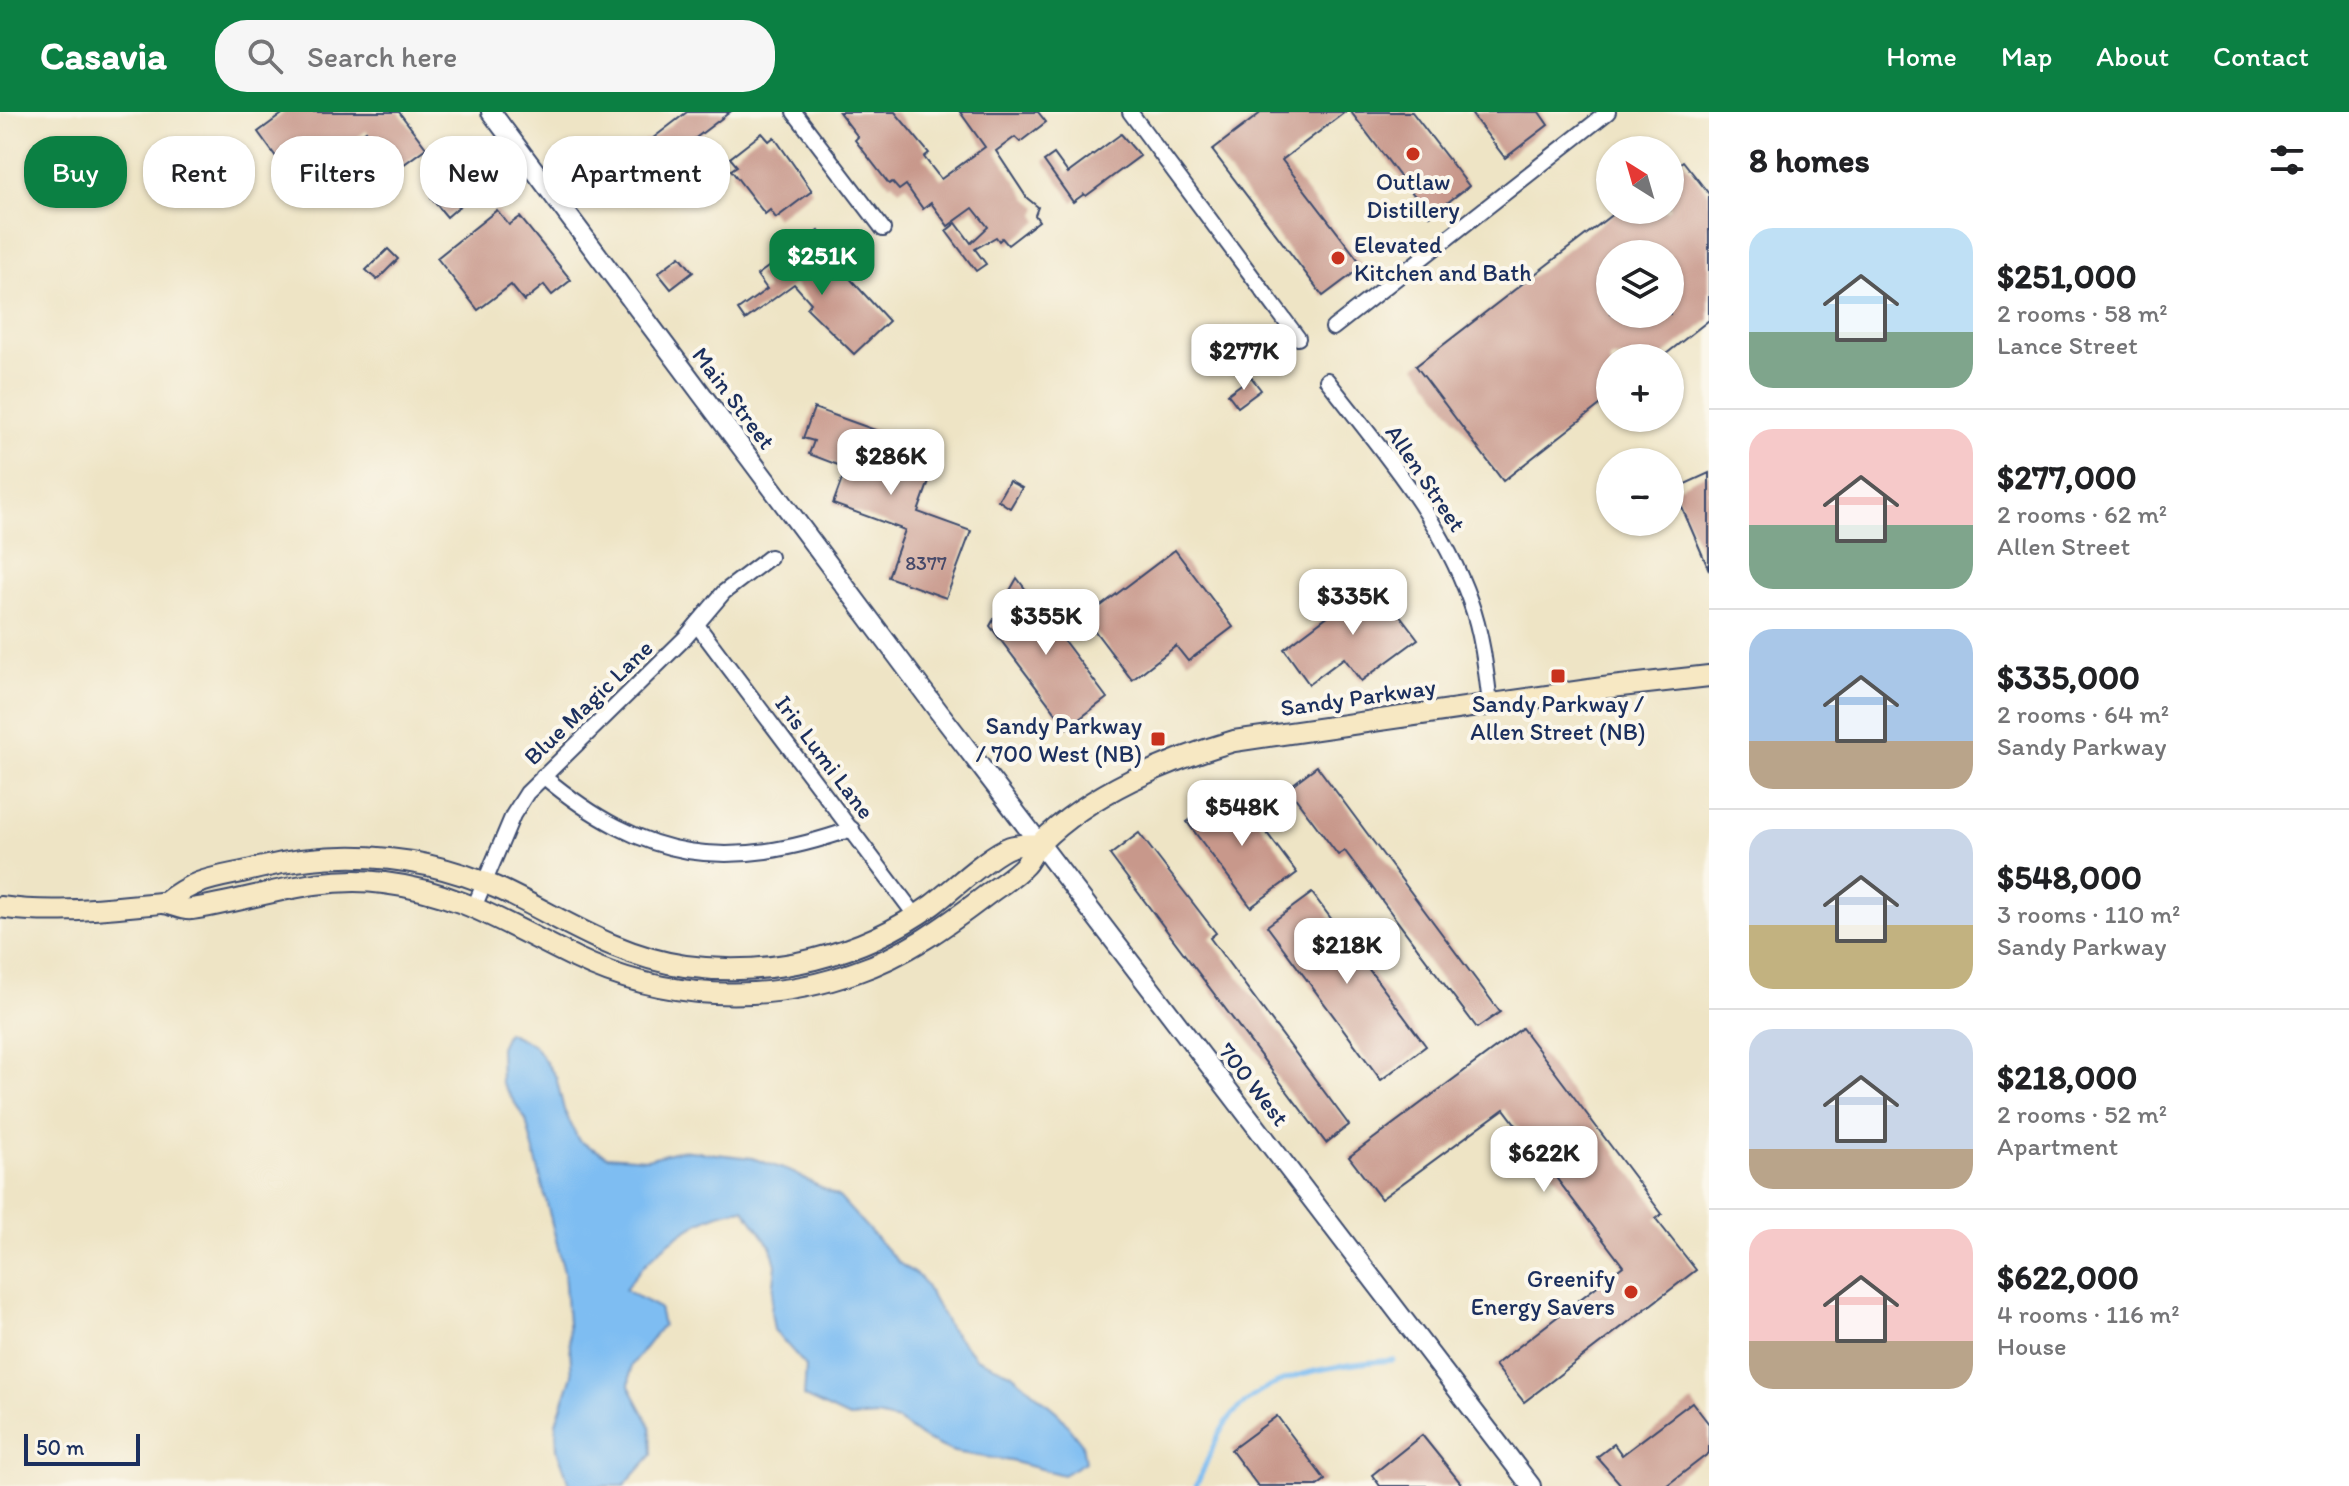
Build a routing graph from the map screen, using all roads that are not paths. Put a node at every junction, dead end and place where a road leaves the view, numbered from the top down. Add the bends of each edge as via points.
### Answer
1 (491, 112) edge
2 (794, 112) edge
3 (1130, 112) edge
4 (1608, 112) edge
5 (883, 229) dead end
6 (1333, 328) dead end
7 (1298, 338) dead end
8 (1327, 380) dead end
9 (770, 557) dead end
10 (697, 625) junction
11 (1709, 676) edge
12 (1490, 704) junction
13 (939, 712) joint
14 (543, 776) junction
15 (852, 829) junction
16 (1040, 844) junction
17 (484, 883) junction
18 (165, 903) junction
19 (475, 905) junction
20 (0, 907) edge
21 (916, 916) junction
22 (1531, 1486) edge

1 - 13 street, Main Street
2 - 5 street
3 - 7 street
4 - 6 street
8 - 12 street, Allen Street via 1411,487 1444,540 1471,602
9 - 10 street, Blue Magic Lane via 724,592
10 - 14 street, Blue Magic Lane
10 - 15 street, Iris Lumi Lane
11 - 12 main road, Sandy Parkway
12 - 16 main road, Sandy Parkway via 1234,741 1176,758 1114,790
13 - 16 street, 700 West
14 - 15 street via 645,840 688,853 761,854
14 - 17 street, Blue Magic Lane via 513,815
15 - 21 street, Iris Lumi Lane
16 - 19 main road via 1024,867 930,937 855,973 772,992 699,993 632,980 585,962
16 - 21 main road via 1008,847
16 - 22 street, 700 West
17 - 18 main road via 416,862 332,856 187,884
17 - 19 street, Blue Magic Lane
17 - 21 main road via 613,947 661,962 711,969 814,960 871,940
18 - 19 main road via 187,910 292,886 358,881 416,888
18 - 20 main road via 89,912

